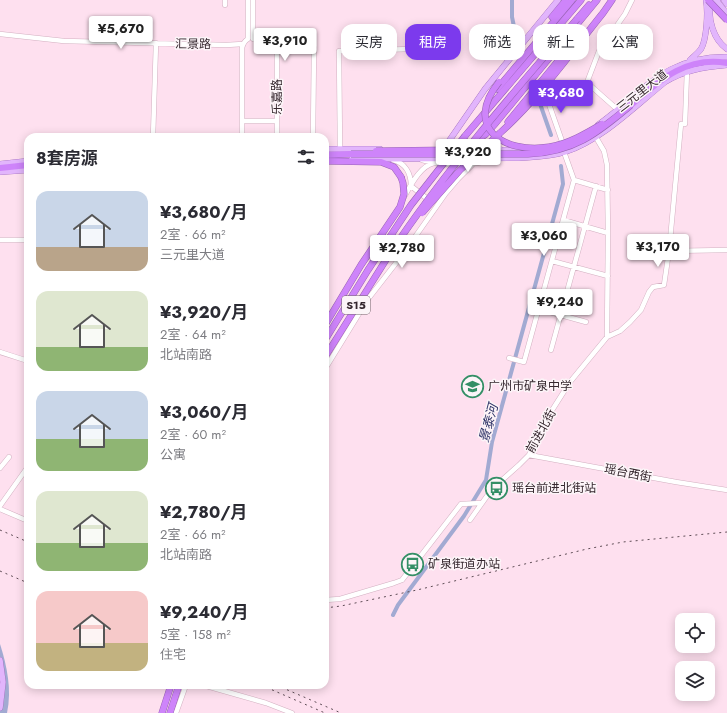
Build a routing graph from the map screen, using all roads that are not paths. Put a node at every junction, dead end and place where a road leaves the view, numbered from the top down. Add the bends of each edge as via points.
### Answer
1 (248, 0) edge
2 (253, 0) edge
3 (558, 0) edge
4 (566, 0) edge
5 (572, 0) edge
6 (581, 0) edge
7 (593, 0) edge
8 (597, 0) edge
9 (608, 0) edge
10 (612, 0) edge
11 (632, 0) edge
12 (707, 0) edge
13 (718, 1) edge
14 (726, 9) edge
15 (727, 19) edge
16 (0, 34) edge
17 (250, 39) junction
18 (156, 43) junction
19 (243, 44) junction
20 (727, 48) edge
21 (405, 49) edge
22 (276, 50) junction
23 (727, 56) edge
24 (687, 62) junction
25 (726, 65) edge
26 (687, 71) junction
27 (544, 90) dead end
28 (632, 105) junction
29 (618, 110) junction
30 (242, 121) junction
31 (276, 121) junction
32 (593, 128) junction
33 (153, 133) edge
34 (242, 133) edge
35 (276, 133) edge
36 (313, 133) edge
37 (500, 133) junction
38 (465, 136) junction
39 (596, 137) junction
40 (564, 144) junction
41 (329, 149) edge
42 (340, 149) junction
43 (438, 149) junction
44 (564, 152) junction
45 (329, 154) edge
46 (351, 154) junction
47 (388, 158) junction
48 (415, 158) junction
49 (500, 158) junction
50 (329, 160) edge
51 (329, 160) edge
52 (24, 161) edge
53 (434, 163) junction
54 (0, 164) edge
55 (473, 164) junction
56 (24, 166) edge
57 (0, 168) edge
58 (24, 170) edge
59 (0, 172) edge
60 (574, 180) junction
61 (411, 186) junction
62 (596, 186) junction
63 (608, 190) junction
64 (437, 206) junction
65 (563, 220) junction
66 (586, 226) junction
67 (608, 232) junction
68 (0, 240) edge
69 (24, 240) edge
70 (727, 250) edge
71 (670, 251) junction
72 (389, 255) junction
73 (552, 261) junction
74 (575, 267) junction
75 (608, 276) junction
76 (539, 309) junction
77 (329, 313) edge
78 (561, 315) junction
79 (329, 318) edge
80 (586, 322) dead end
81 (329, 333) edge
82 (607, 337) junction
83 (329, 350) edge
84 (551, 350) dead end
85 (0, 352) edge
86 (509, 358) dead end
87 (24, 360) edge
88 (329, 362) edge
89 (529, 454) junction
90 (10, 457) dead end
91 (0, 468) edge
92 (24, 472) edge
93 (727, 490) edge
94 (482, 503) junction
95 (0, 508) edge
96 (24, 519) edge
97 (470, 520) dead end
98 (329, 600) edge
99 (0, 660) edge
100 (170, 689) edge
101 (179, 689) edge
102 (185, 689) edge
103 (218, 689) edge
104 (0, 708) edge
105 (162, 713) edge
106 (170, 713) edge
107 (176, 713) edge
108 (292, 713) edge

1 - 17 street
2 - 17 street
3 - 43 main road via 485,89 449,141
4 - 28 highway, bridge via 490,94 485,114 490,130 499,139 514,146 554,146 578,138
5 - 38 highway, bridge via 502,82
6 - 38 highway, S15, bridge
7 - 72 highway, S15, bridge via 462,154
8 - 46 highway, bridge via 486,134 478,140 452,150 387,150
9 - 37 highway
10 - 37 highway via 534,98
11 - 29 street via 599,51 586,85 592,87
12 - 15 highway, bridge
12 - 24 main road via 703,45
13 - 14 main road
13 - 15 highway, bridge
13 - 20 main road via 711,4 709,15 719,42
16 - 18 street, 汇景路 via 64,41
17 - 19 street via 245,40
17 - 22 street via 267,43
18 - 19 street, 汇景路
18 - 33 street
19 - 30 street
21 - 42 street via 339,50
22 - 31 street, 乐嘉路
22 - 36 street via 314,48
23 - 24 main road, 三元里大道
24 - 29 main road, 三元里大道 via 661,75
25 - 26 main road, 三元里大道
25 - 28 highway via 705,63 681,68 661,80
26 - 39 main road, 三元里大道 via 665,82
26 - 71 street via 685,124 682,124
27 - 40 street
28 - 46 highway, bridge via 585,140 547,153
29 - 32 main road, 三元里大道
30 - 31 street
30 - 34 street
31 - 35 street, 乐嘉路
32 - 39 street
32 - 40 main road, 三元里大道
37 - 72 highway, bridge via 452,178
38 - 81 highway, S15, bridge via 411,205
39 - 44 main road, 三元里大道
39 - 63 street via 606,156
40 - 43 main road, 三元里大道 via 538,149
41 - 42 main road, 三元里大道
42 - 43 main road, 三元里大道
44 - 49 main road, 三元里大道 via 540,157
44 - 60 street
45 - 46 highway
47 - 48 main road, 三元里大道
47 - 50 main road, 三元里大道
47 - 61 street via 398,161 406,168
48 - 49 main road, 三元里大道
48 - 53 street
49 - 55 street
51 - 79 highway, bridge via 388,164 396,169 401,177 404,191 398,210
52 - 54 main road
53 - 55 street
53 - 61 street via 422,171
55 - 64 street
56 - 57 highway
58 - 59 main road
60 - 62 street
60 - 65 street
61 - 64 street
61 - 77 street
62 - 63 street
62 - 66 street
63 - 67 street
64 - 88 street via 364,305
65 - 66 street
65 - 73 street
66 - 67 street
66 - 74 street
67 - 75 street
68 - 69 street
70 - 71 street
71 - 82 street via 664,285 653,287 641,310 630,322 620,332
72 - 83 highway, S15
73 - 74 street
73 - 76 street
74 - 75 street
74 - 78 street
75 - 82 street
76 - 78 street
76 - 86 street via 524,362
78 - 80 street
78 - 84 street
82 - 89 street, 前进北街 via 570,382
85 - 87 street
89 - 93 street, 瑶台西街
89 - 94 street, 前进北街 via 496,484
90 - 91 street
92 - 95 street
94 - 97 street, 前进北街
94 - 98 street via 461,504 402,580 340,599
95 - 96 street
99 - 104 main road via 3,682
100 - 105 highway
101 - 106 highway
102 - 107 street
103 - 108 street

